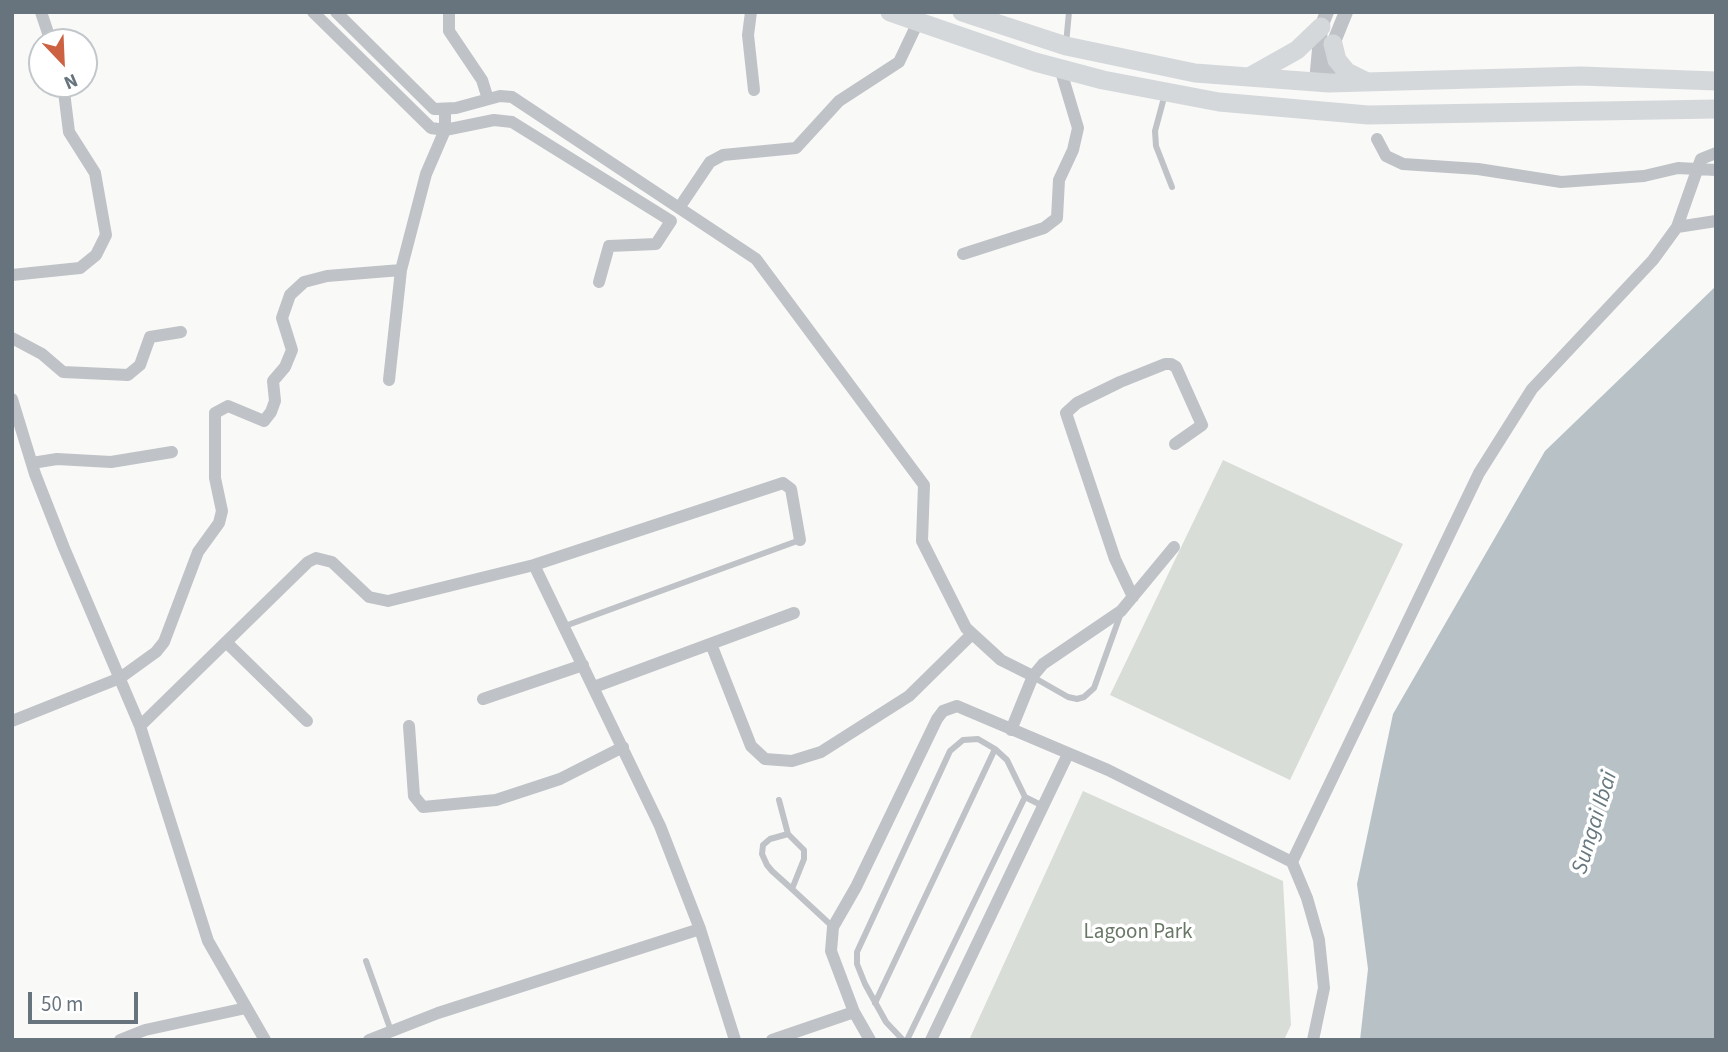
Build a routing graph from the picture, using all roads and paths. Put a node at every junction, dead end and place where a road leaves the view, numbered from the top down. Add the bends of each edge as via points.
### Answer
1 (313, 12) edge
2 (336, 12) edge
3 (449, 12) edge
4 (751, 12) edge
5 (890, 12) edge
6 (962, 12) edge
7 (1069, 12) edge
8 (1346, 12) edge
9 (1324, 19) edge
10 (918, 22) junction
11 (1333, 44) junction
12 (1066, 46) junction
13 (1060, 68) junction
14 (1248, 77) junction
15 (1716, 81) edge
16 (1367, 82) junction
17 (1323, 86) junction
18 (754, 90) dead end
19 (1166, 92) junction
20 (65, 98) edge
21 (488, 99) junction
22 (445, 109) junction
23 (1716, 109) edge
24 (1289, 110) junction
25 (1358, 114) junction
26 (445, 130) junction
27 (1377, 139) dead end
28 (1716, 153) edge
29 (1697, 169) junction
30 (1716, 170) edge
31 (1172, 187) dead end
32 (679, 208) junction
33 (1716, 221) edge
34 (1677, 227) junction
35 (963, 254) dead end
36 (401, 270) junction
37 (12, 275) edge
38 (599, 282) dead end
39 (181, 332) dead end
40 (12, 338) edge
41 (389, 380) dead end
42 (12, 399) edge
43 (1175, 444) dead end
44 (172, 452) dead end
45 (32, 463) junction
46 (800, 540) joint
47 (1174, 547) dead end
48 (534, 565) junction
49 (1133, 597) junction
50 (1121, 611) junction
51 (794, 613) dead end
52 (564, 626) junction
53 (971, 635) junction
54 (226, 642) junction
55 (711, 644) junction
56 (583, 665) junction
57 (1033, 676) junction
58 (120, 678) junction
59 (594, 687) junction
60 (483, 699) dead end
61 (12, 721) edge
62 (307, 721) dead end
63 (1013, 724) junction
64 (140, 726) junction
65 (409, 726) dead end
66 (623, 747) junction
67 (995, 749) junction
68 (1068, 754) junction
69 (1025, 797) junction
70 (779, 800) dead end
71 (1043, 806) junction
72 (788, 834) junction
73 (1292, 862) junction
74 (792, 890) junction
75 (833, 927) junction
76 (700, 929) junction
77 (366, 961) dead end
78 (876, 1003) junction
79 (246, 1009) junction
80 (854, 1012) junction
81 (391, 1031) junction
82 (120, 1040) edge
83 (265, 1040) edge
84 (369, 1040) edge
85 (735, 1040) edge
86 (772, 1040) edge
87 (870, 1040) edge
88 (905, 1040) edge
89 (931, 1040) edge
90 (1313, 1040) edge

1 - 26 street via 431,128
2 - 22 street via 431,107
3 - 21 street via 449,31 482,80
4 - 18 street via 748,35
5 - 10 highway
6 - 12 highway
7 - 12 lane
8 - 11 street
9 - 14 highway via 1297,50
9 - 17 street
10 - 13 highway
10 - 32 street via 899,62 839,102 796,148 723,155 710,162
11 - 16 highway via 1347,72
11 - 17 street
12 - 14 highway via 1195,73
13 - 19 highway
13 - 35 street via 1078,128 1059,180 1057,218 1044,228
14 - 17 highway
15 - 16 highway via 1581,76
16 - 17 highway
17 - 24 highway
17 - 25 highway
19 - 24 highway
19 - 31 lane via 1155,139
20 - 37 street via 69,132 95,173 106,235 96,255 79,268
21 - 22 street
21 - 32 street via 512,97
22 - 26 street
23 - 25 highway
24 - 25 highway
26 - 36 street via 426,174
26 - 38 street via 494,120 512,122 671,221 656,244 609,246
27 - 29 street via 1386,156 1403,164 1478,169 1561,182
28 - 29 street via 1700,159
29 - 30 street
29 - 34 street
32 - 53 street via 764,266 924,485 922,541
33 - 34 street
34 - 73 street via 1653,260 1532,389 1491,453
36 - 41 street
36 - 58 street via 327,276 304,282 290,295 282,318 292,350 273,381 275,401 268,416 228,406 215,413 219,523 198,552 163,642
39 - 40 street via 150,337 139,365 128,375 63,372
42 - 45 street
43 - 49 street via 1202,425 1176,367 1171,365 1120,382 1066,413 1115,559
44 - 45 street via 111,462 57,459
45 - 58 street
46 - 48 street via 791,489 783,483
46 - 52 lane
47 - 49 street
48 - 52 street
48 - 54 street via 388,601 369,597 332,562 316,558
49 - 50 street
50 - 57 street
50 - 57 lane via 1094,688 1084,697 1068,697
51 - 55 street
52 - 56 street
53 - 55 street via 909,696 821,752 792,761 765,759 751,747
53 - 57 street via 1001,660
54 - 62 street
54 - 64 street
55 - 59 street
56 - 59 street
56 - 60 street
57 - 63 street
58 - 61 street
58 - 64 street
59 - 66 street
63 - 68 street
63 - 75 street via 957,706 943,711
64 - 79 street via 208,941
65 - 66 street via 414,796 423,807 496,800 561,779
66 - 76 street
67 - 69 lane via 1007,760
67 - 78 lane
67 - 78 lane via 978,739 963,740 950,751 868,925 857,964
68 - 71 street
68 - 73 street
69 - 71 lane
69 - 88 lane
70 - 72 lane
71 - 89 street
72 - 74 lane via 804,850
72 - 74 lane via 770,839 762,854
73 - 90 street via 1319,940 1324,988
74 - 75 lane
75 - 80 street via 831,951
76 - 81 street
76 - 85 street
77 - 81 lane
78 - 88 lane via 886,1022
79 - 82 street via 145,1030
79 - 83 street
80 - 86 street
80 - 87 street
81 - 84 street

